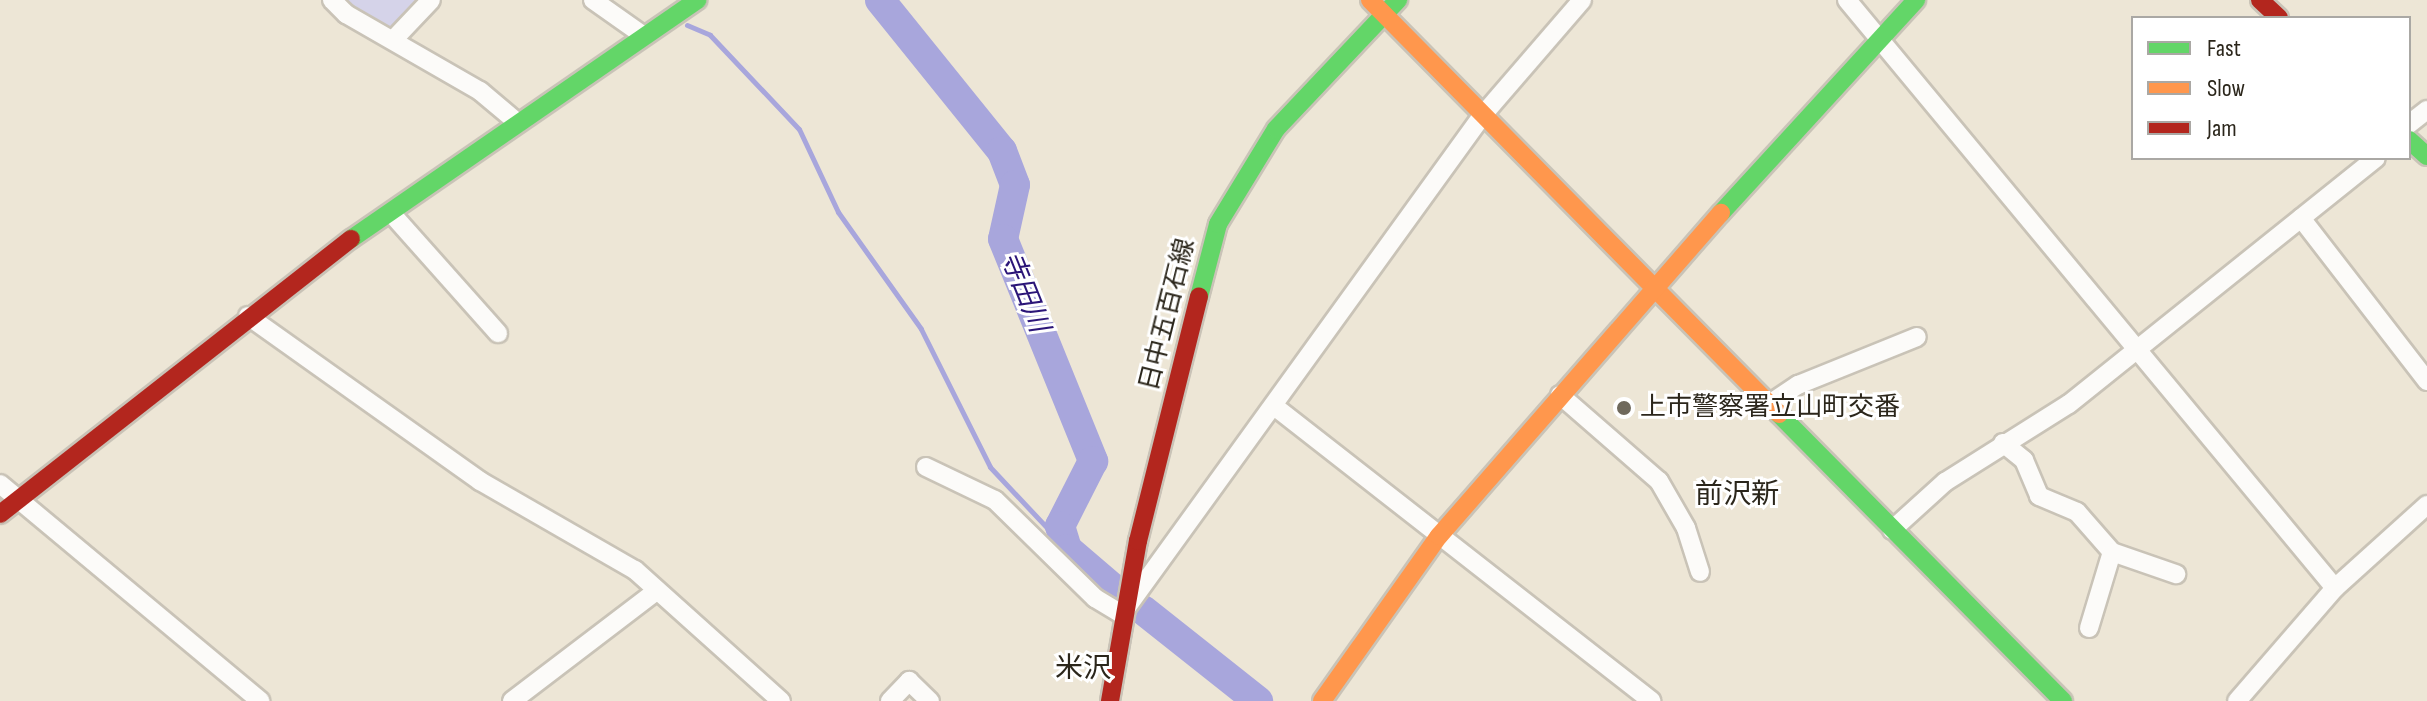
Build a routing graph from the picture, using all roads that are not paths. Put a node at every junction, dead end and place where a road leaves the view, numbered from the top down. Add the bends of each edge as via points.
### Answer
1 (332, 0) edge
2 (431, 0) edge
3 (593, 0) edge
4 (697, 0) edge
5 (1370, 0) edge
6 (1398, 0) edge
7 (1582, 0) edge
8 (1847, 0) edge
9 (1916, 0) edge
10 (2260, 0) edge
11 (1384, 15) junction
12 (2277, 16) edge
13 (644, 36) junction
14 (395, 38) junction
15 (1880, 40) junction
16 (2427, 110) edge
17 (1482, 116) junction
18 (2411, 122) edge
19 (518, 123) junction
20 (2411, 142) edge
21 (2427, 156) edge
22 (2374, 160) edge
23 (391, 213) junction
24 (2301, 218) junction
25 (1652, 288) junction
26 (248, 316) junction
27 (498, 333) dead end
28 (1917, 337) dead end
29 (2135, 347) junction
30 (2427, 381) edge
31 (1560, 395) junction
32 (1768, 405) junction
33 (1274, 406) junction
34 (2003, 443) junction
35 (926, 467) dead end
36 (0, 484) edge
37 (19, 499) junction
38 (2427, 505) edge
39 (0, 514) edge
40 (1892, 530) junction
41 (1439, 536) junction
42 (2112, 552) junction
43 (1700, 572) dead end
44 (2176, 574) dead end
45 (2335, 588) junction
46 (655, 592) junction
47 (1122, 614) junction
48 (2089, 628) dead end
49 (260, 701) edge
50 (512, 701) edge
51 (781, 701) edge
52 (890, 701) edge
53 (930, 701) edge
54 (1110, 701) edge
55 (1322, 701) edge
56 (1652, 701) edge
57 (2063, 701) edge
58 (2237, 701) edge

1 - 14 street via 346,14
2 - 14 street
3 - 13 street
4 - 13 street
5 - 11 street
6 - 11 street, 日中五百石線
7 - 17 street
8 - 15 street
9 - 15 street
10 - 12 street
11 - 17 street
11 - 47 street, 日中五百石線 via 1276,129 1218,224
13 - 19 street
14 - 19 street via 480,91
15 - 25 street
15 - 29 street
16 - 18 street
17 - 25 street
17 - 33 street
19 - 23 street
20 - 21 street
22 - 24 street
23 - 26 street
23 - 27 street
24 - 29 street
24 - 30 street
25 - 31 street
25 - 32 street
26 - 37 street
26 - 46 street via 480,481 635,570
28 - 32 street via 1798,385
29 - 34 street via 2069,404
29 - 45 street
31 - 41 street
31 - 43 street via 1659,481 1686,528
32 - 40 street
33 - 41 street
33 - 47 street
34 - 40 street via 1945,482
34 - 42 street via 2024,460 2039,496 2077,512
35 - 47 street via 995,500 1095,598
36 - 37 street
37 - 39 street
37 - 49 street
38 - 45 street
40 - 57 street
41 - 55 street
41 - 56 street
42 - 44 street
42 - 48 street
45 - 58 street
46 - 50 street
46 - 51 street
47 - 54 street, 日中五百石線
52 - 53 street via 909,681

